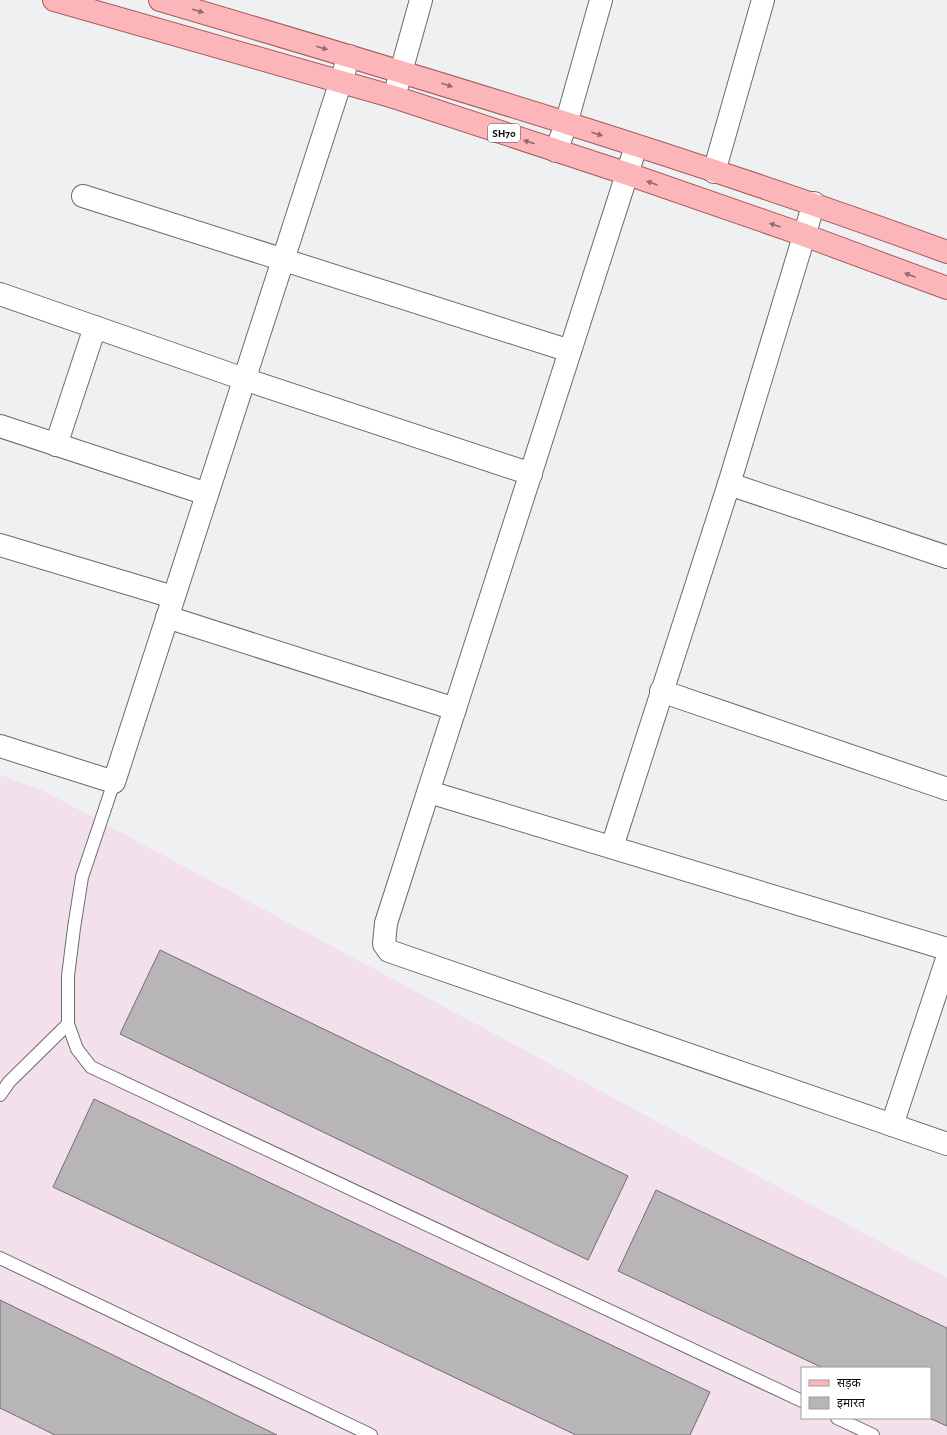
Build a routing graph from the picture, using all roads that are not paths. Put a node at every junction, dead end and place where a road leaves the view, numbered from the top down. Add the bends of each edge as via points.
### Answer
1 (54, 0) edge
2 (160, 0) edge
3 (421, 0) edge
4 (601, 0) edge
5 (763, 0) edge
6 (349, 56) junction
7 (401, 70) junction
8 (340, 81) junction
9 (394, 97) junction
10 (566, 124) junction
11 (636, 146) junction
12 (556, 151) junction
13 (714, 172) junction
14 (628, 174) junction
15 (83, 196) dead end
16 (814, 203) junction
17 (804, 235) junction
18 (947, 252) edge
19 (282, 259) junction
20 (947, 288) edge
21 (0, 294) edge
22 (94, 327) junction
23 (570, 351) junction
24 (244, 379) junction
25 (0, 426) edge
26 (56, 445) junction
27 (531, 474) junction
28 (729, 484) junction
29 (207, 494) junction
30 (0, 545) edge
31 (947, 557) edge
32 (170, 607) junction
33 (661, 691) junction
34 (455, 709) junction
35 (0, 746) edge
36 (114, 782) junction
37 (947, 789) edge
38 (429, 792) junction
39 (612, 847) junction
40 (947, 949) edge
41 (947, 959) edge
42 (68, 1024) junction
43 (0, 1095) edge
44 (892, 1125) junction
45 (947, 1144) edge
46 (0, 1258) edge
47 (801, 1401) edge
48 (839, 1419) edge
49 (371, 1435) edge
50 (874, 1435) edge

1 - 8 main road, SH70
2 -> 6 main road, SH70
3 - 7 street
4 - 10 street
5 - 13 street
6 - 7 main road, SH70
6 - 8 street
7 - 9 street
7 -> 10 main road, SH70
8 - 9 main road, SH70
8 - 19 street
12 -> 9 main road, SH70
10 -> 11 main road, SH70
10 - 12 street
11 - 13 main road, SH70
11 - 14 street
12 - 14 main road, SH70
13 - 16 main road, SH70
17 -> 14 main road, SH70
14 - 23 street
15 - 19 street
16 - 17 street
16 - 18 main road, SH70
20 -> 17 main road, SH70
17 - 28 street
19 - 23 street
19 - 24 street
21 - 22 street
22 - 24 street
22 - 26 street
23 - 27 street
24 - 27 street
24 - 29 street
25 - 26 street
26 - 29 street
27 - 34 street
28 - 31 street
28 - 33 street
29 - 32 street
30 - 32 street
32 - 34 street
32 - 36 street
33 - 37 street
33 - 39 street
34 - 38 street
35 - 36 street
36 - 42 lane via 82,876 68,976
38 - 39 street
38 - 44 street via 386,923 384,944 389,951
39 - 40 street
41 - 44 street
42 - 43 lane via 9,1082
42 - 47 lane via 77,1049 91,1067
44 - 45 street
46 - 49 lane
48 - 50 lane

